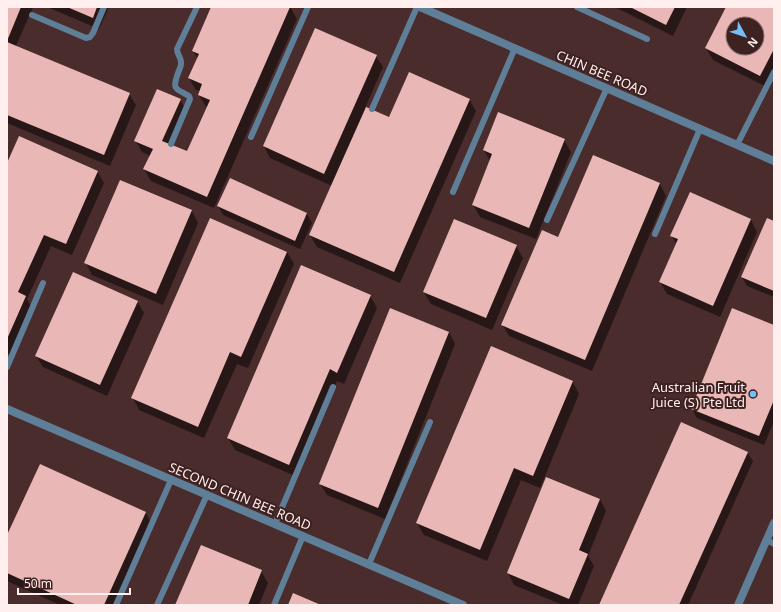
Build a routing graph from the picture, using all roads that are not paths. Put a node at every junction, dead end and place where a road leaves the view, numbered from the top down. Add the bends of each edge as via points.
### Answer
1 (104, 7) edge
2 (197, 7) edge
3 (308, 7) edge
4 (419, 7) edge
5 (577, 7) edge
6 (32, 15) dead end
7 (647, 39) dead end
8 (515, 48) junction
9 (774, 72) edge
10 (607, 88) junction
11 (372, 109) dead end
12 (700, 129) junction
13 (251, 137) dead end
14 (172, 144) dead end
15 (737, 145) junction
16 (774, 161) edge
17 (453, 192) dead end
18 (547, 220) dead end
19 (656, 234) dead end
20 (42, 283) dead end
21 (7, 367) edge
22 (332, 387) dead end
23 (7, 410) edge
24 (430, 422) dead end
25 (171, 480) junction
26 (207, 495) junction
27 (774, 523) edge
28 (275, 524) junction
29 (303, 536) junction
30 (770, 542) edge
31 (369, 564) junction
32 (116, 605) edge
33 (157, 605) edge
34 (274, 605) edge
35 (463, 605) edge
36 (738, 605) edge

1 - 6 lane via 93,33 86,38
2 - 14 lane via 177,53 181,64 174,86 190,99
3 - 13 lane
4 - 8 street, CHIN BEE ROAD
4 - 11 lane
5 - 7 lane
8 - 10 street, CHIN BEE ROAD
8 - 17 lane
9 - 15 lane
10 - 12 street, CHIN BEE ROAD
10 - 18 lane
12 - 15 street, CHIN BEE ROAD
12 - 19 lane
15 - 16 street, CHIN BEE ROAD
20 - 21 lane
22 - 28 lane
23 - 25 street, SECOND CHIN BEE ROAD
24 - 31 lane
25 - 26 street, SECOND CHIN BEE ROAD
25 - 32 lane
26 - 28 street, SECOND CHIN BEE ROAD
26 - 33 lane
27 - 30 street
28 - 29 street, SECOND CHIN BEE ROAD
29 - 31 street, SECOND CHIN BEE ROAD
29 - 34 lane
30 - 36 street
31 - 35 street, SECOND CHIN BEE ROAD

